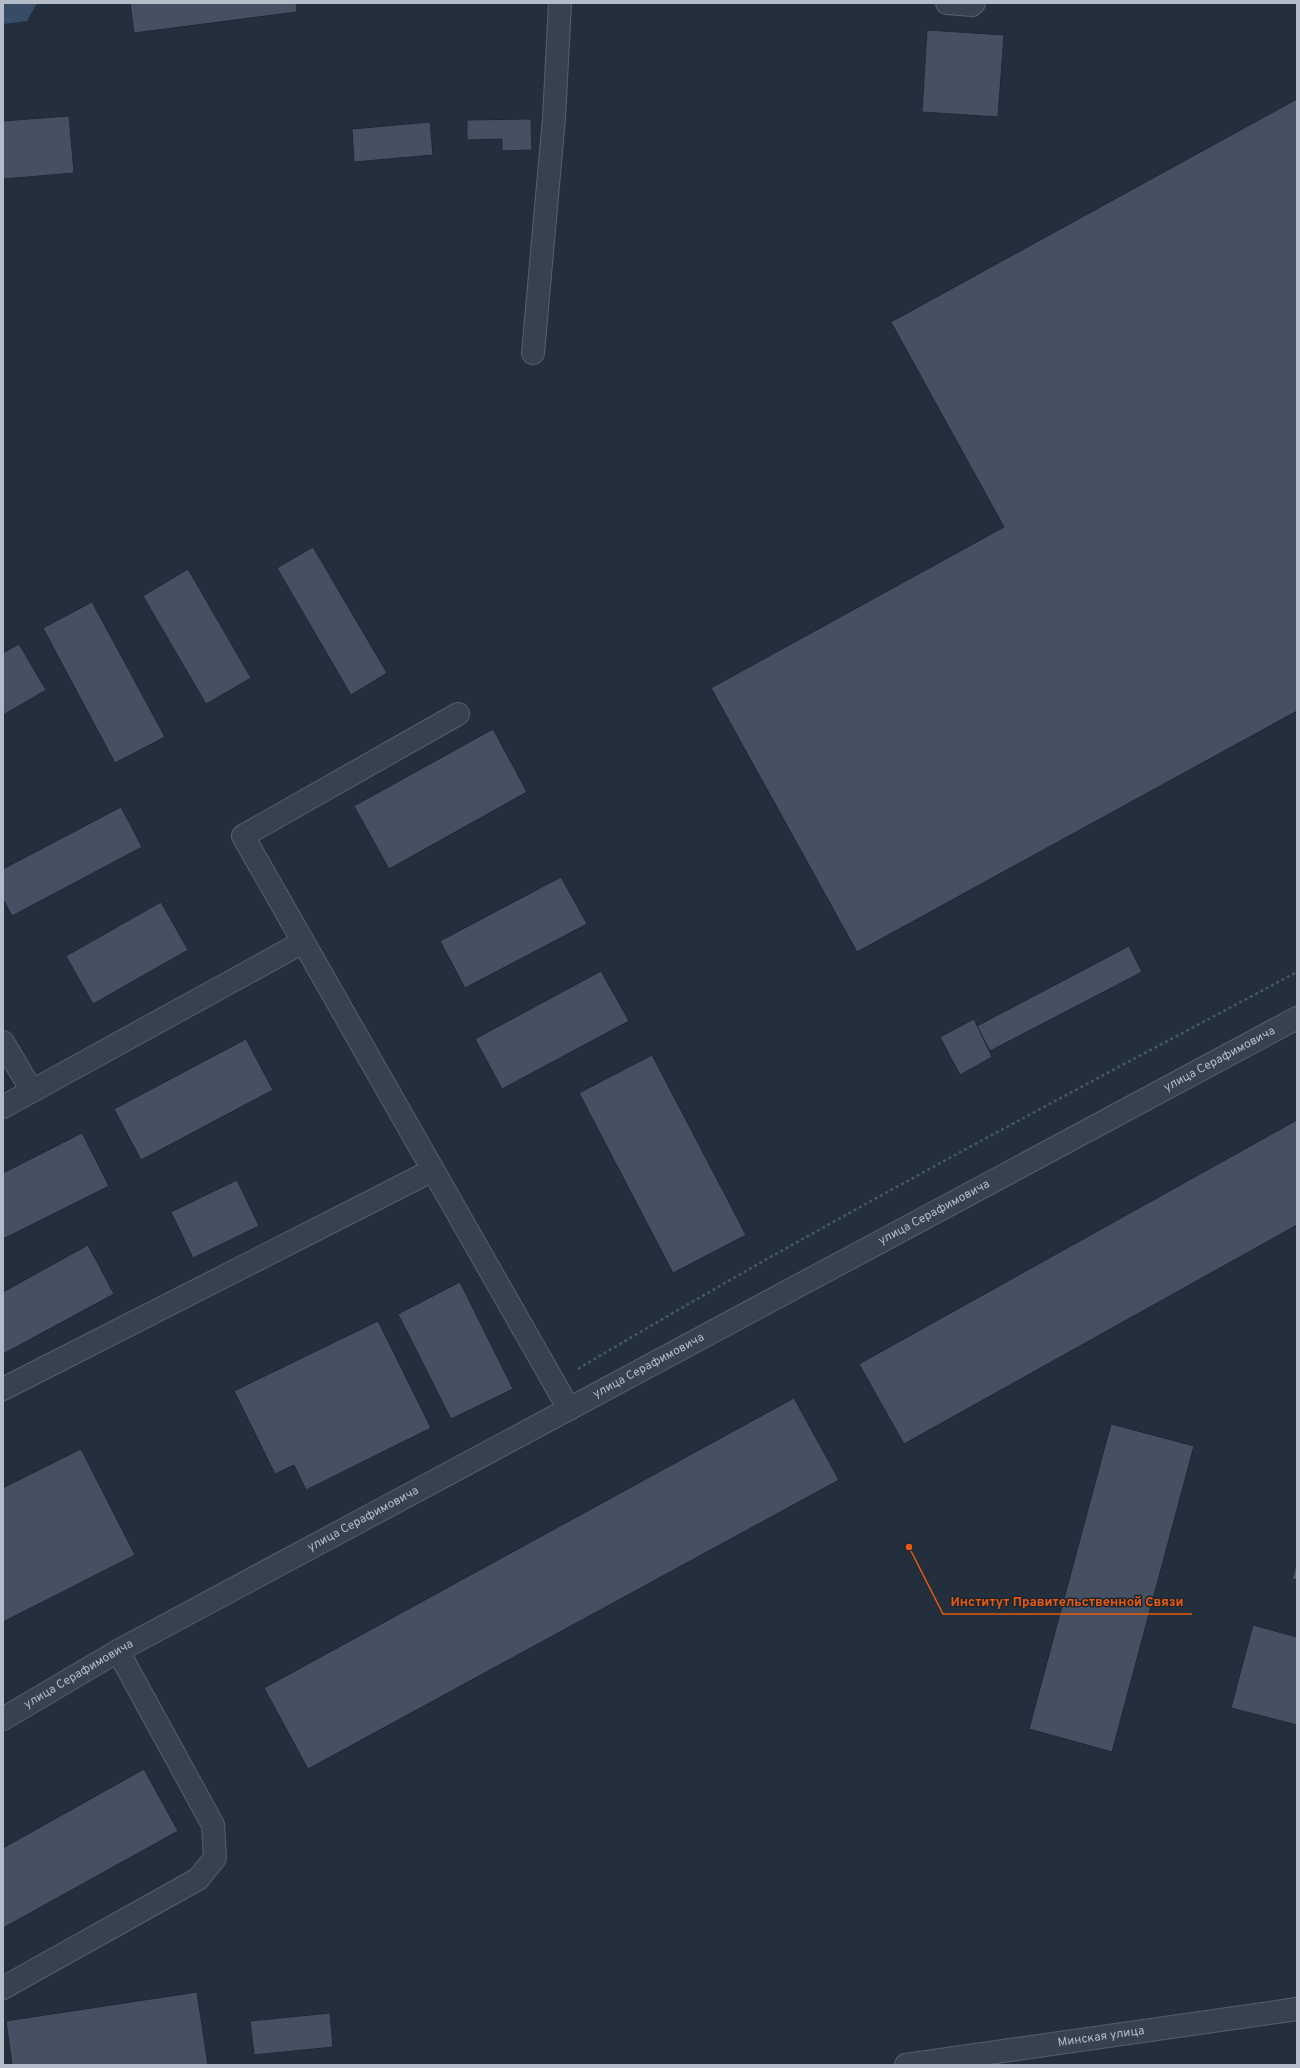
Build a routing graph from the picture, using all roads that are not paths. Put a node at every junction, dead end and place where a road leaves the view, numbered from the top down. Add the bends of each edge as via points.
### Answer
1 (560, 3) edge
2 (947, 3) edge
3 (974, 3) edge
4 (533, 353) dead end
5 (458, 714) dead end
6 (303, 942) junction
7 (1297, 1018) edge
8 (3, 1042) edge
9 (32, 1091) junction
10 (3, 1107) edge
11 (433, 1170) junction
12 (3, 1389) edge
13 (569, 1409) junction
14 (118, 1651) junction
15 (3, 1719) edge
16 (3, 1988) edge
17 (1297, 2008) edge
18 (906, 2065) edge

1 - 4 street via 554,118
2 - 3 street
5 - 6 street via 243,836
6 - 9 street
6 - 11 street
7 - 13 street, улица Серафимовича
8 - 9 street
9 - 10 street
11 - 12 street
11 - 13 street
13 - 14 street, улица Серафимовича
14 - 15 street, улица Серафимовича
14 - 16 street via 213,1825 215,1858 198,1879
17 - 18 street, Минская улица

